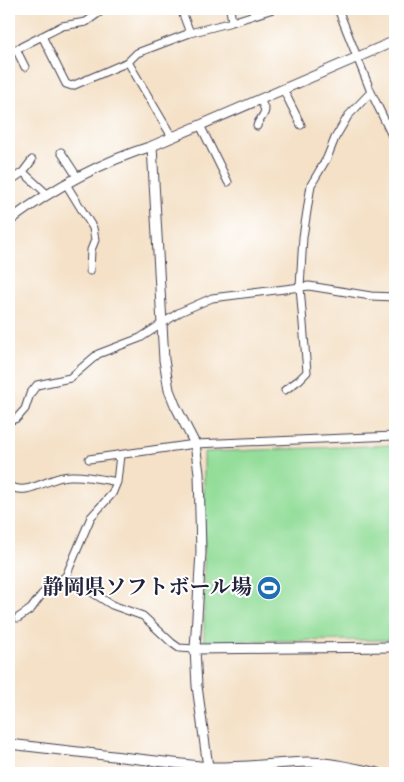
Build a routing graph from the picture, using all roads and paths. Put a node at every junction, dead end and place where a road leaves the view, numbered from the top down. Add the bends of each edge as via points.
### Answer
1 (104, 9) edge
2 (181, 9) edge
3 (230, 9) edge
4 (273, 9) edge
5 (338, 9) edge
6 (232, 22) junction
7 (190, 33) junction
8 (42, 36) junction
9 (395, 41) edge
10 (12, 51) edge
11 (357, 57) junction
12 (128, 62) junction
13 (26, 67) dead end
14 (283, 89) junction
15 (371, 92) junction
16 (260, 99) junction
17 (200, 125) junction
18 (257, 126) dead end
19 (301, 126) dead end
20 (172, 137) junction
21 (395, 142) edge
22 (152, 146) junction
23 (61, 152) dead end
24 (32, 160) dead end
25 (23, 172) junction
26 (78, 178) junction
27 (10, 181) dead end
28 (228, 182) dead end
29 (66, 184) junction
30 (47, 194) junction
31 (9, 221) edge
32 (90, 272) dead end
33 (300, 287) junction
34 (395, 297) edge
35 (161, 323) junction
36 (285, 390) dead end
37 (9, 420) edge
38 (395, 436) edge
39 (195, 444) junction
40 (120, 455) junction
41 (89, 459) dead end
42 (117, 482) junction
43 (9, 486) edge
44 (66, 576) junction
45 (18, 618) dead end
46 (395, 647) edge
47 (195, 649) junction
48 (9, 744) edge
49 (208, 767) junction
50 (220, 770) edge
51 (346, 770) edge
52 (378, 773) edge

1 - 8 street via 86,22 62,26
2 - 7 street
3 - 6 street
4 - 6 street
5 - 11 street
6 - 7 street
7 - 12 street via 136,53
8 - 10 street
8 - 12 street via 66,84 72,86
9 - 11 street
10 - 13 street
11 - 14 street
11 - 15 street
12 - 20 street
14 - 16 street
14 - 19 street
15 - 21 street
15 - 33 street via 348,116 311,185
16 - 17 street
16 - 18 street via 266,110
17 - 20 street
17 - 28 street
20 - 22 street
22 - 26 street
22 - 35 street
23 - 26 street
24 - 25 street
25 - 27 street
25 - 30 street
26 - 29 street
29 - 30 street
29 - 32 street via 94,228
30 - 31 street
33 - 34 street
33 - 35 street via 212,298
33 - 36 street via 307,372
35 - 37 street via 140,338 98,354 70,378 37,385 25,409 17,418
35 - 39 street via 169,390
38 - 39 street
39 - 40 street
39 - 47 street via 199,473 200,552
40 - 41 street
40 - 42 street
42 - 43 street via 69,476 24,490
42 - 44 street via 112,494 91,517
44 - 45 street
44 - 47 street via 112,605 143,616 179,648
46 - 47 street
47 - 49 street
48 - 49 street
49 - 50 street
50 - 51 street via 311,762
51 - 52 street

